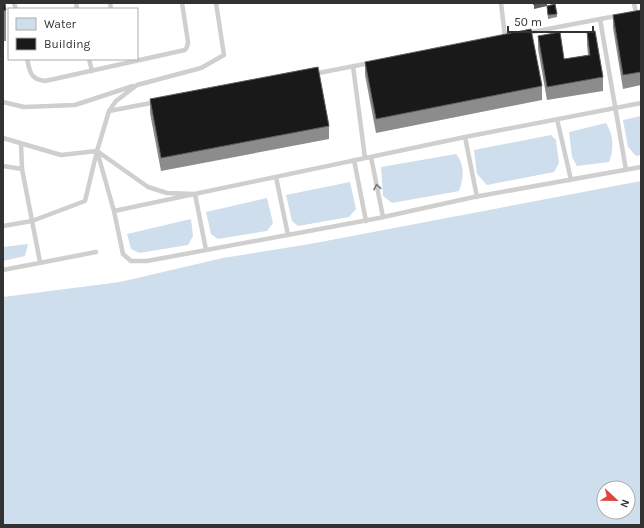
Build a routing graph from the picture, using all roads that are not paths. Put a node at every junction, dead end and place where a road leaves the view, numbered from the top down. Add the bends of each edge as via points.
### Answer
1 (182, 3) edge
2 (216, 3) edge
3 (501, 3) edge
4 (634, 3) edge
5 (638, 12) edge
6 (628, 14) edge
7 (621, 15) edge
8 (600, 19) junction
9 (520, 34) edge
10 (512, 36) edge
11 (505, 37) junction
12 (498, 39) edge
13 (138, 58) edge
14 (27, 60) edge
15 (89, 60) edge
16 (123, 61) edge
17 (376, 62) edge
18 (353, 66) junction
19 (92, 71) junction
20 (308, 75) edge
21 (137, 85) junction
22 (163, 101) edge
23 (3, 102) edge
24 (641, 103) edge
25 (615, 108) junction
26 (109, 111) junction
27 (558, 119) junction
28 (465, 137) junction
29 (3, 138) edge
30 (21, 144) junction
31 (97, 151) junction
32 (371, 157) junction
33 (365, 158) junction
34 (354, 160) junction
35 (3, 166) edge
36 (641, 167) edge
37 (22, 169) junction
38 (626, 170) junction
39 (276, 177) junction
40 (571, 180) junction
41 (195, 194) junction
42 (477, 197) junction
43 (114, 211) junction
44 (383, 217) junction
45 (32, 221) junction
46 (366, 221) junction
47 (3, 226) edge
48 (288, 235) junction
49 (206, 250) junction
50 (96, 252) dead end
51 (40, 262) junction
52 (3, 270) edge

1 - 13 lane via 188,42 185,50
2 - 21 lane via 224,55 201,68
3 - 11 lane
4 - 5 lane
5 - 6 lane
7 - 8 lane
8 - 9 lane
8 - 25 lane
10 - 11 lane
11 - 12 lane
14 - 19 lane via 31,75 37,80 45,81
15 - 19 lane
16 - 19 lane
17 - 18 lane
18 - 20 lane
18 - 33 lane
21 - 23 lane via 75,105 24,107
21 - 26 lane via 116,101
22 - 26 lane
24 - 25 lane
25 - 27 lane
25 - 38 lane
26 - 31 lane
27 - 28 lane
27 - 40 lane
28 - 32 lane
28 - 42 lane
29 - 30 lane
30 - 31 lane via 61,155
30 - 37 lane
31 - 41 lane via 148,187 166,194
31 - 43 lane
31 - 45 lane via 85,201
32 - 33 lane
44 -> 32 lane
33 - 34 lane
34 - 39 lane
34 - 46 lane
35 - 37 lane
36 - 38 lane
37 - 45 lane
38 - 40 lane
39 - 41 lane
39 - 48 lane
40 - 42 lane
41 - 43 lane
41 - 49 lane
42 - 44 lane
43 - 49 lane via 123,254 130,261 147,261
44 - 46 lane
45 - 47 lane
45 - 51 lane
46 - 48 lane
48 - 49 lane
50 - 51 lane
51 - 52 lane

